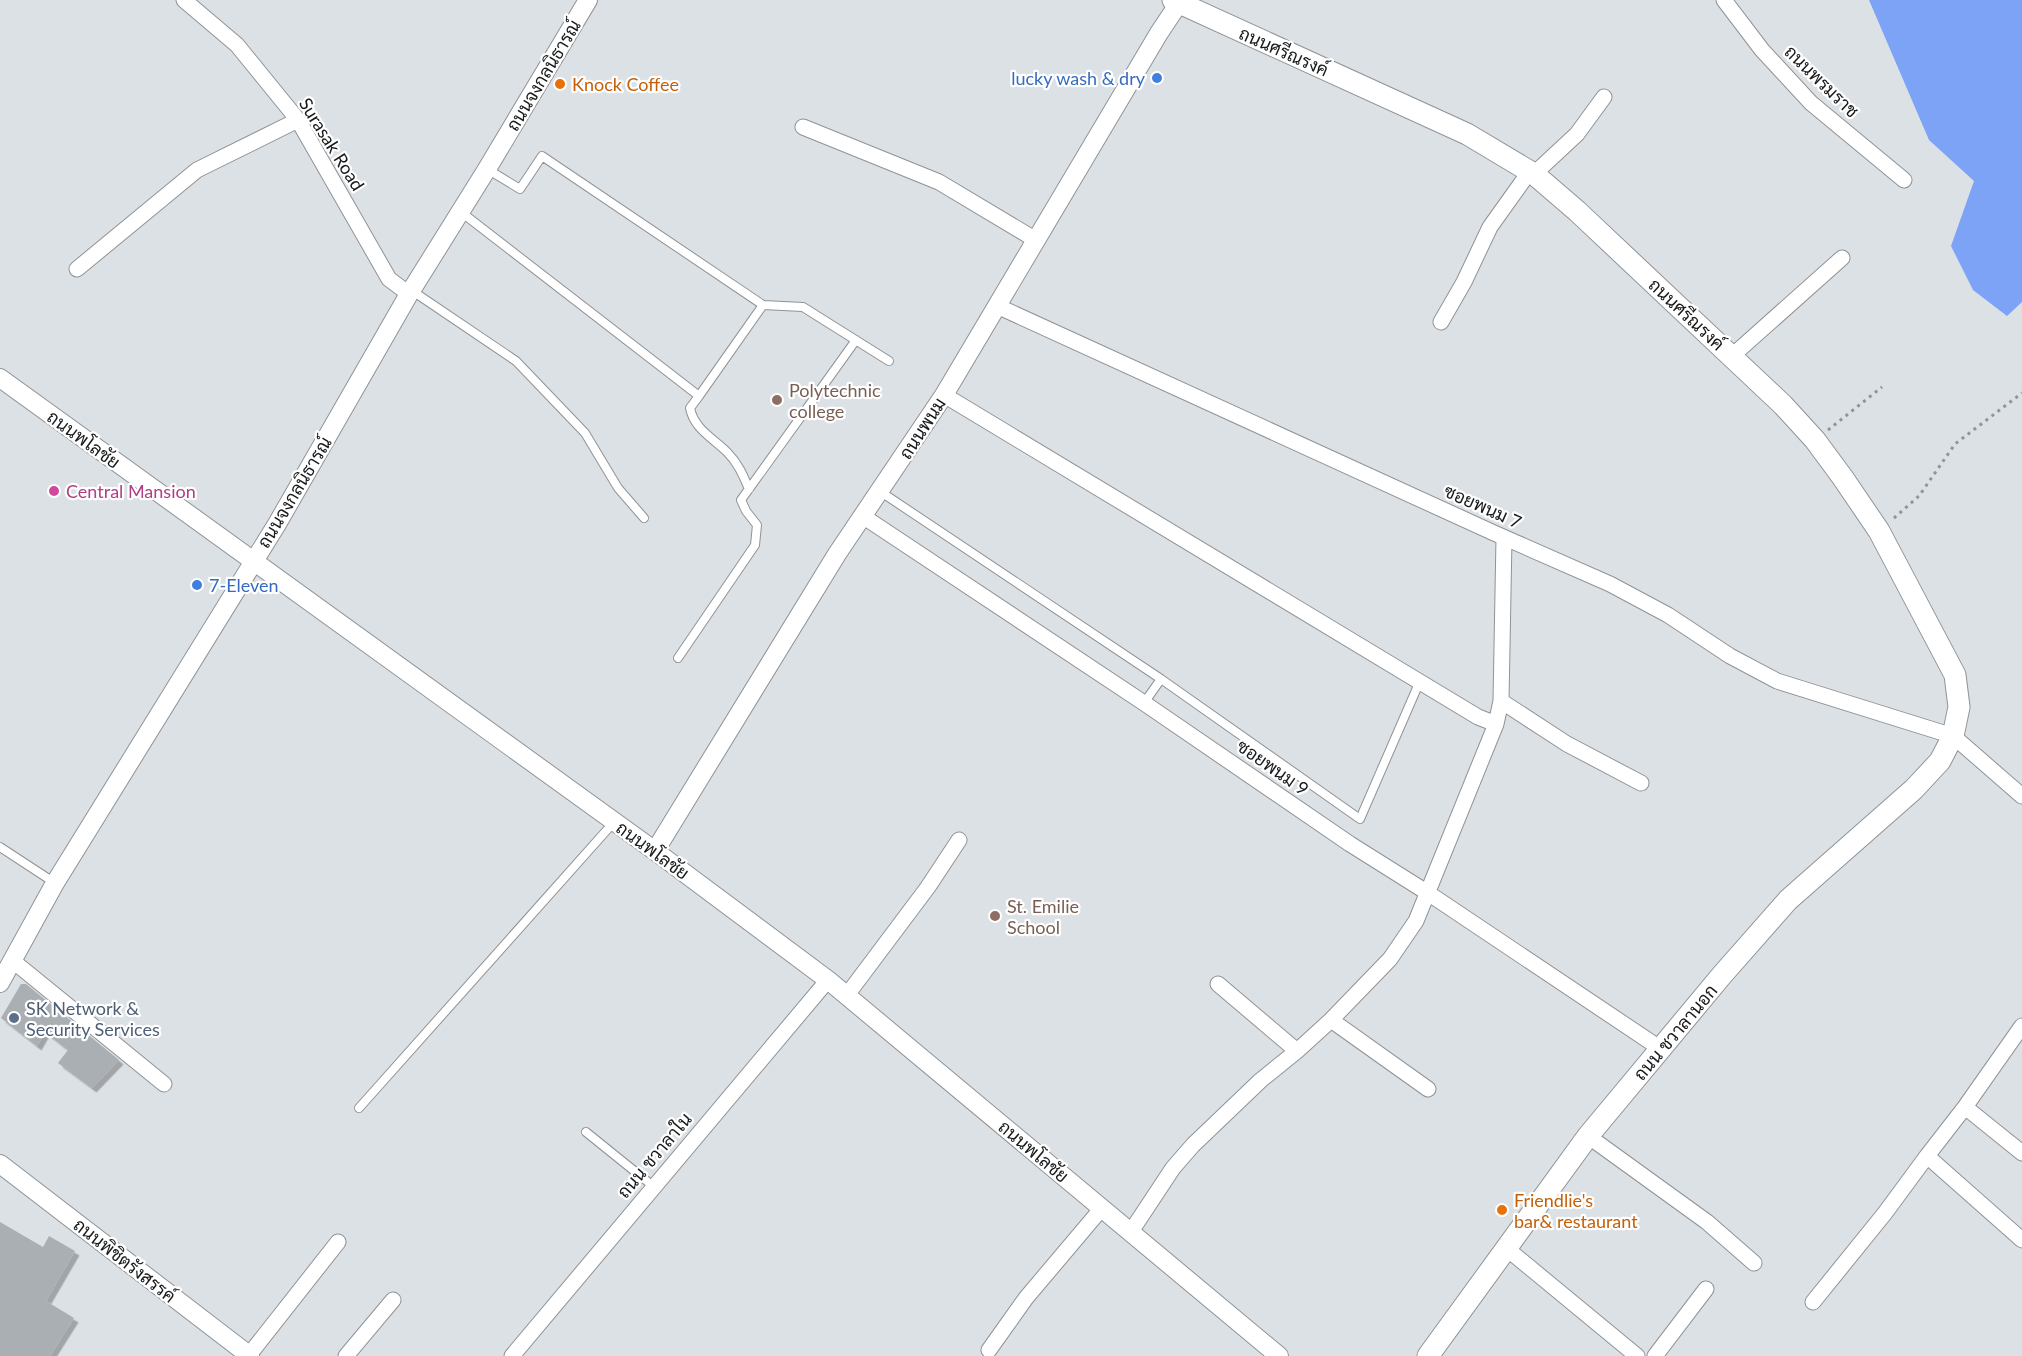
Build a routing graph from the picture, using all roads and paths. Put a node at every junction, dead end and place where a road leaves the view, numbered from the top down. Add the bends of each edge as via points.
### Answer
1 (184, 0) edge
2 (588, 0) edge
3 (1724, 0) edge
4 (1178, 1) edge
5 (1604, 97) dead end
6 (298, 120) junction
7 (803, 127) dead end
8 (487, 169) junction
9 (1532, 173) junction
10 (1904, 180) dead end
11 (461, 212) junction
12 (1036, 240) junction
13 (1842, 258) dead end
14 (77, 269) dead end
15 (410, 292) junction
16 (763, 305) junction
17 (997, 306) junction
18 (1441, 322) dead end
19 (856, 340) junction
20 (1732, 356) junction
21 (889, 361) dead end
22 (0, 378) edge
23 (1882, 387) dead end
24 (2022, 393) edge
25 (944, 395) junction
26 (699, 396) junction
27 (1815, 440) junction
28 (749, 489) junction
29 (880, 492) junction
30 (864, 517) junction
31 (644, 518) dead end
32 (1879, 531) junction
33 (1504, 538) junction
34 (252, 562) junction
35 (678, 657) dead end
36 (1161, 679) junction
37 (1420, 681) junction
38 (1144, 702) junction
39 (1501, 702) junction
40 (1496, 724) junction
41 (1953, 736) junction
42 (1641, 783) dead end
43 (2022, 796) edge
44 (614, 822) junction
45 (959, 840) dead end
46 (0, 847) edge
47 (655, 851) junction
48 (55, 883) junction
49 (1428, 893) junction
50 (13, 961) junction
51 (828, 980) junction
52 (0, 983) edge
53 (1218, 984) dead end
54 (847, 996) junction
55 (1331, 1020) junction
56 (2022, 1026) edge
57 (1661, 1048) junction
58 (1297, 1052) junction
59 (164, 1084) dead end
60 (1428, 1089) dead end
61 (1965, 1107) junction
62 (359, 1108) dead end
63 (586, 1132) dead end
64 (1588, 1136) junction
65 (2022, 1153) edge
66 (1927, 1156) junction
67 (0, 1164) edge
68 (653, 1186) junction
69 (1102, 1209) junction
70 (1130, 1233) junction
71 (2022, 1240) edge
72 (338, 1242) dead end
73 (1506, 1248) junction
74 (1754, 1263) dead end
75 (1706, 1289) dead end
76 (393, 1300) dead end
77 (1814, 1302) dead end
78 (989, 1350) dead end
79 (249, 1356) edge
80 (346, 1356) edge
81 (512, 1356) edge
82 (1279, 1356) edge
83 (1428, 1356) edge
84 (1637, 1356) edge
85 (1655, 1356) edge

1 - 6 street, Surasak Road via 237,45
2 - 8 street, ถนนจงกลนิธารณ์
3 - 10 street, ถนนพรมราช via 1762,50 1811,103
4 - 9 main road, ถนนศรีณรงค์ via 1467,134
4 - 12 street, ถนนพนม
5 - 9 street via 1576,134
6 - 14 street via 197,170
6 - 15 street, Surasak Road via 389,279
7 - 12 street via 939,182
8 - 11 street, ถนนจงกลนิธารณ์
8 - 16 lane via 520,189 542,156
9 - 18 street via 1490,227
9 - 20 main road, ถนนศรีณรงค์
11 - 15 street, ถนนจงกลนิธารณ์
11 - 26 lane
12 - 17 street, ถนนพนม
13 - 20 street
15 - 31 lane via 516,361 585,433 618,488
15 - 34 street, ถนนจงกลนิธารณ์
16 - 19 lane via 803,307
16 - 26 lane
17 - 25 street, ถนนพนม
17 - 33 street, ซอยพนม 7
19 - 21 lane
19 - 28 lane
20 - 27 main road, ถนนศรีณรงค์
22 - 34 street, ถนนพโลชัย
23 - 27 path
24 - 32 path via 1955,444 1919,496
25 - 29 street, ถนนพนม
25 - 37 street
26 - 28 lane via 690,408 692,418 741,469
27 - 32 main road, ถนนศรีณรงค์
28 - 35 lane via 741,500 757,525 755,546
29 - 30 street, ถนนพนม
29 - 36 lane
30 - 38 street, ซอยพนม 9
30 - 47 street, ถนนพนม via 837,554
32 - 41 main road, ถนนศรีณรงค์ via 1955,675 1959,707
33 - 39 street
33 - 41 street, ซอยพนม 7 via 1610,584 1777,681
34 - 44 street, ถนนพโลชัย
34 - 48 street, ถนนจงกลนิธารณ์
36 - 37 lane via 1360,819
36 - 38 lane
37 - 40 street
38 - 49 street, ซอยพนม 9
39 - 40 street
39 - 42 street via 1567,744
40 - 49 street
41 - 43 street
41 - 57 main road, ถนน ชวาลานอก via 1940,761 1914,789 1788,900
44 - 47 street, ถนนพโลชัย
44 - 62 lane
45 - 54 street
46 - 48 lane
47 - 51 street, ถนนพโลชัย
48 - 50 street, ถนนจงกลนิธารณ์
49 - 55 street via 1416,921 1390,959
49 - 57 street, ซอยพนม 9
50 - 52 street, ถนนจงกลนิธารณ์
50 - 59 street
51 - 54 street, ถนนพโลชัย
51 - 68 street, ถนน ชวาลาใน
53 - 58 street
54 - 69 street, ถนนพโลชัย
55 - 58 street
55 - 60 street
56 - 61 street
57 - 64 main road, ถนน ชวาลานอก
58 - 70 street via 1261,1080 1193,1145
61 - 65 street
61 - 66 street
63 - 68 lane
64 - 73 main road, ถนน ชวาลานอก
64 - 74 street via 1707,1222
66 - 71 street
66 - 77 street
67 - 79 street, ถนนพิชิตรังสรรค์
68 - 81 street, ถนน ชวาลาใน
69 - 70 street, ถนนพโลชัย
69 - 78 street via 1026,1298
70 - 82 street, ถนนพโลชัย
72 - 79 street
73 - 83 main road, ถนน ชวาลานอก
73 - 84 street
75 - 85 street
76 - 80 street

